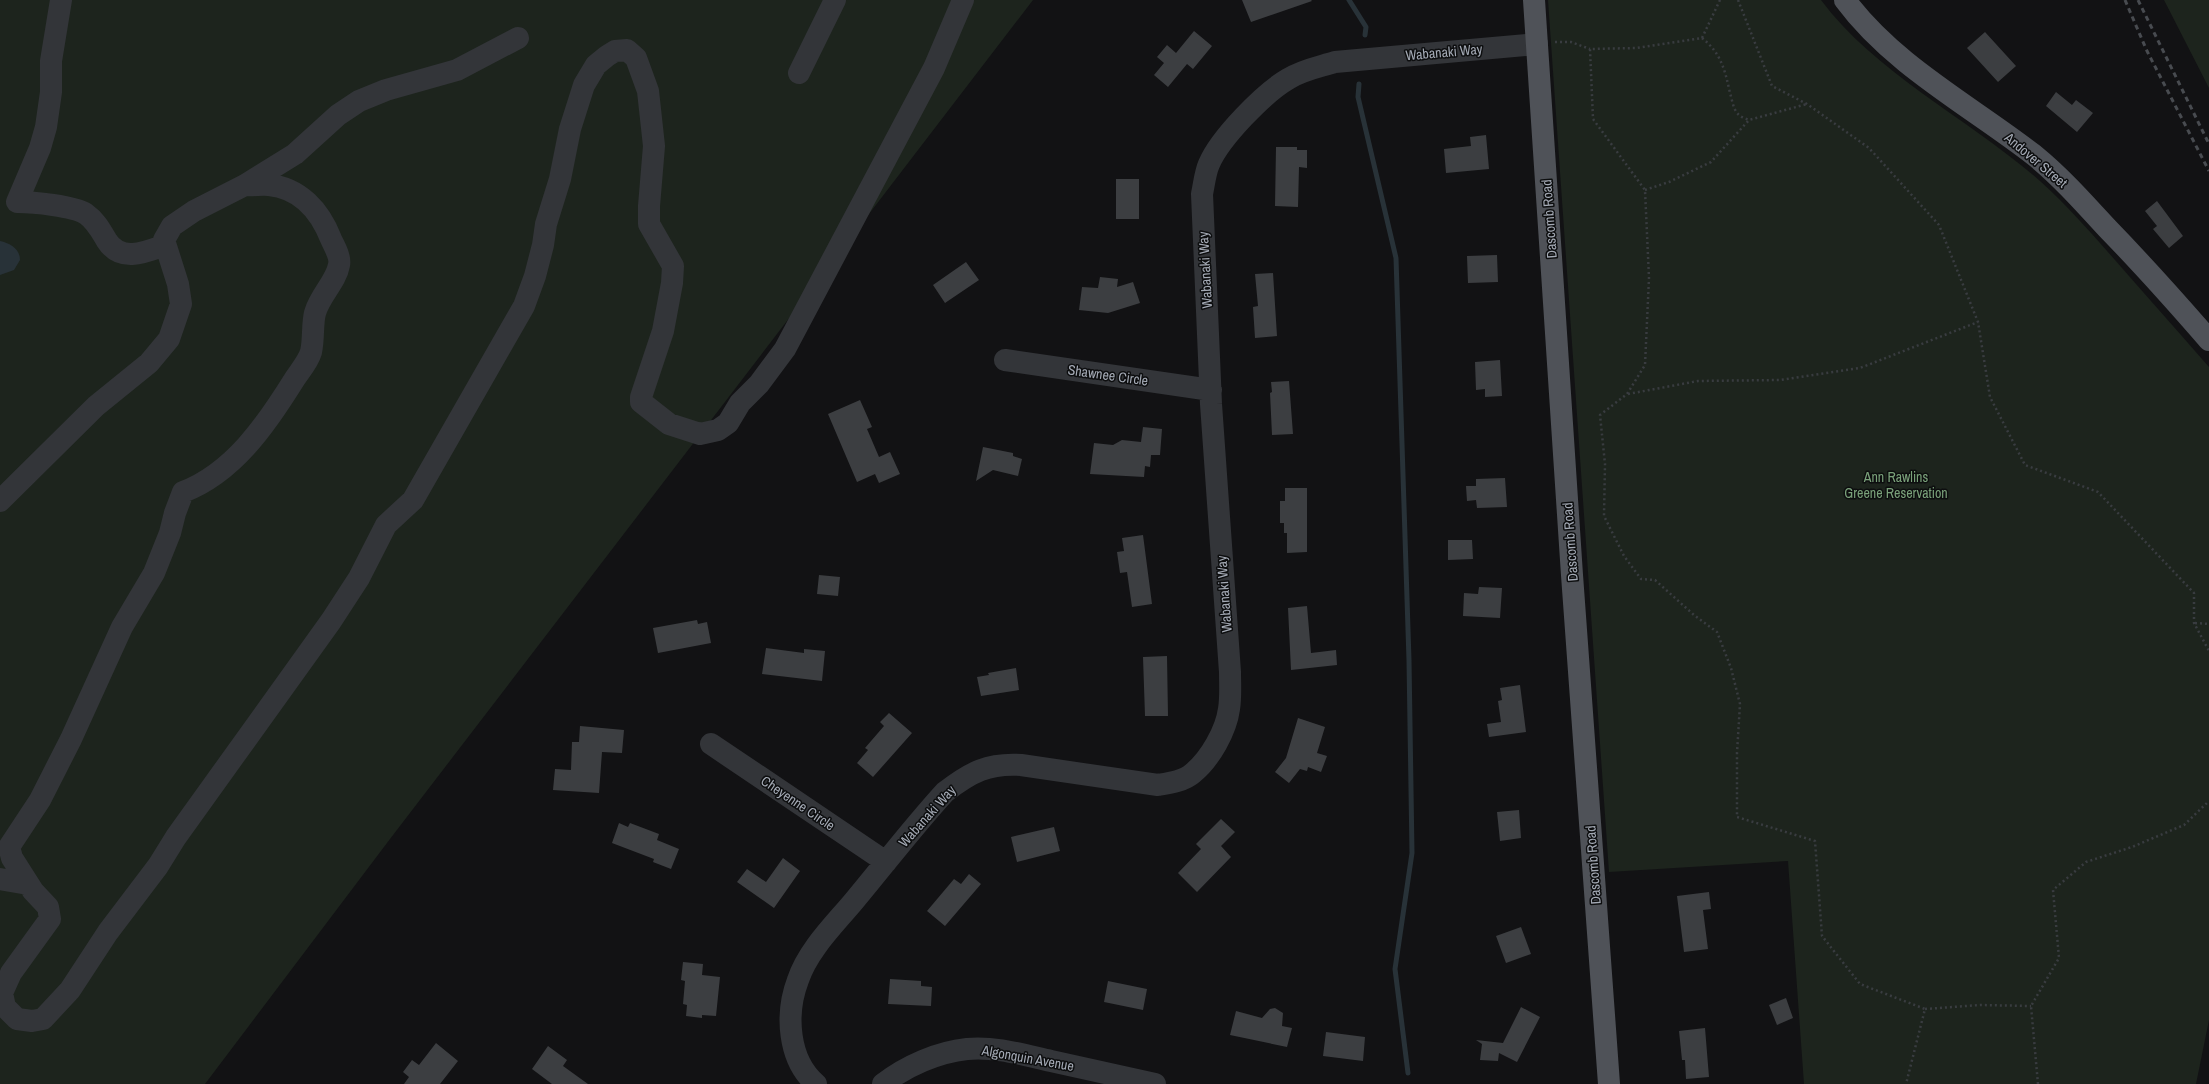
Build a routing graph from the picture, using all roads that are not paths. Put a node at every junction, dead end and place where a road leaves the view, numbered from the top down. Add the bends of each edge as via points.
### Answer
1 (61, 0) edge
2 (835, 0) edge
3 (963, 0) edge
4 (1534, 0) edge
5 (1846, 0) edge
6 (518, 38) dead end
7 (1537, 44) junction
8 (799, 73) dead end
9 (245, 185) junction
10 (165, 245) junction
11 (2209, 340) edge
12 (1005, 360) dead end
13 (1211, 390) junction
14 (0, 501) edge
15 (711, 744) dead end
16 (5, 855) edge
17 (886, 862) junction
18 (0, 879) edge
19 (28, 884) junction
20 (816, 1084) edge
21 (883, 1084) edge
22 (1155, 1084) edge
23 (1609, 1084) edge

1 - 10 street via 51,60 51,92 46,127 17,202 47,205 86,214 100,227 108,243 120,252 135,255
2 - 8 street
3 - 19 street via 934,68 785,349 759,384 740,403 728,423 718,430 700,434 669,424 640,402 663,331 673,266 649,224 654,146 648,91 642,72 636,58 627,50 615,51 596,65 584,85 570,129 560,179 546,224 544,246 524,306 413,500 386,525 359,578 331,621 176,837 158,866 108,932 70,990 43,1019 32,1021 17,1019 5,1007 2,993 11,973 50,919 48,906
4 - 7 main road, Dascomb Road
5 - 11 main road, Andover Street via 1859,18 1892,51 2035,156 2059,178 2151,274
6 - 9 street via 457,70 386,90 359,101 338,115 295,154
7 - 13 street, Wabanaki Way via 1335,62 1288,78 1249,110 1209,164 1202,194
7 - 23 main road, Dascomb Road
9 - 10 street via 194,211 172,226 164,240
9 - 16 street via 268,184 286,188 304,197 318,214 340,262 337,276 325,290 315,313 310,353 280,402 251,442 211,479 183,492 154,573 122,627 40,800
10 - 14 street via 178,284 181,304 169,339 149,363 96,406
12 - 13 street, Shawnee Circle
13 - 17 street, Wabanaki Way via 1230,672 1229,710 1222,734 1207,758 1193,774 1158,785 1021,765 988,766 962,779 945,792
15 - 17 street, Cheyenne Circle
16 - 19 street via 12,858
17 - 20 street, Wabanaki Way via 816,948 798,979 792,999 793,1044 800,1065
18 - 19 street
21 - 22 street, Algonquin Avenue via 922,1062 967,1049 1021,1054

